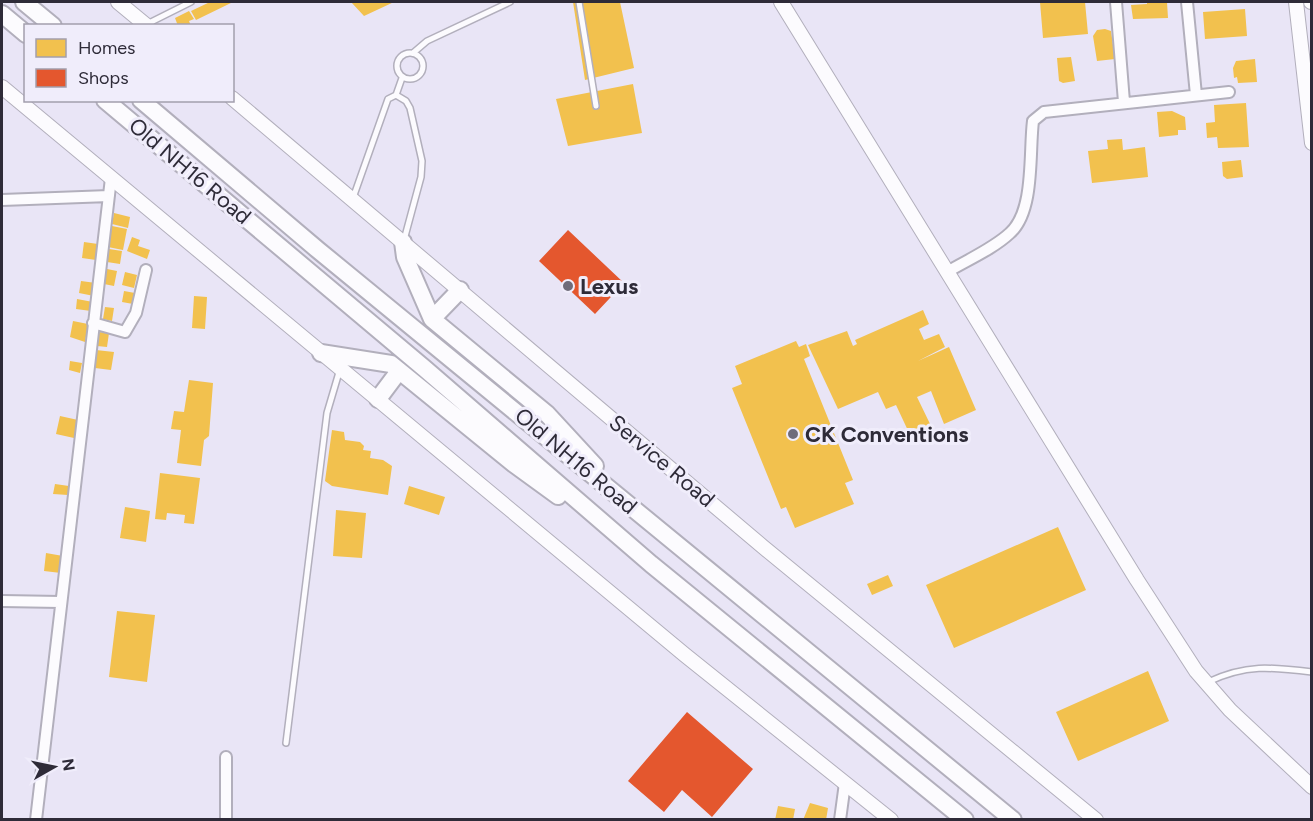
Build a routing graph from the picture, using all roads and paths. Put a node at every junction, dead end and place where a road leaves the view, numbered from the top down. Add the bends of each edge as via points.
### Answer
1 (24, 2) edge
2 (118, 2) edge
3 (191, 2) edge
4 (510, 2) edge
5 (579, 2) edge
6 (781, 2) edge
7 (1116, 2) edge
8 (1187, 2) edge
9 (1296, 2) edge
10 (2, 14) edge
11 (51, 24) edge
12 (145, 24) edge
13 (148, 24) edge
14 (24, 32) edge
15 (413, 52) junction
16 (402, 78) junction
17 (2, 87) edge
18 (1229, 92) dead end
19 (396, 95) junction
20 (1196, 95) junction
21 (234, 100) edge
22 (107, 102) edge
23 (143, 102) edge
24 (1124, 102) junction
25 (596, 106) dead end
26 (1311, 143) edge
27 (111, 178) junction
28 (109, 196) junction
29 (353, 199) junction
30 (2, 200) edge
31 (403, 242) junction
32 (146, 270) dead end
33 (947, 272) junction
34 (460, 290) junction
35 (432, 319) junction
36 (93, 323) junction
37 (321, 353) junction
38 (340, 369) junction
39 (399, 371) junction
40 (378, 399) junction
41 (644, 518) junction
42 (651, 564) junction
43 (2, 601) edge
44 (60, 602) junction
45 (1311, 672) edge
46 (1206, 683) junction
47 (286, 743) dead end
48 (226, 757) dead end
49 (845, 783) junction
50 (1311, 787) edge
51 (36, 819) edge
52 (226, 819) edge
53 (840, 819) edge
54 (891, 819) edge
55 (964, 819) edge
56 (1012, 819) edge
57 (1096, 819) edge

1 - 11 main road
2 - 12 street
3 - 13 lane
4 - 15 lane via 427,41
5 - 25 lane
6 - 33 street
7 - 24 street
8 - 20 street
9 - 26 street
10 - 14 main road
15 - 16 lane via 399,59 397,66
15 - 16 lane via 422,59 423,71 415,78
16 - 19 lane
17 - 27 street
18 - 20 street
19 - 29 lane via 388,99
19 - 31 lane via 410,108 422,161
20 - 24 street
21 - 29 street, Service Road
22 - 42 main road, Old NH16 Road
23 - 41 main road, Old NH16 Road
24 - 33 street via 1056,109 1044,112 1033,122 1028,195 1021,217 1011,232
27 - 28 street
27 - 37 street
28 - 30 street
28 - 36 street
29 - 31 street, Service Road
31 - 34 street, Service Road
31 - 35 main road via 405,257
32 - 36 street via 136,313 125,332
33 - 46 street via 1137,580
34 - 35 main road
34 - 57 street, Service Road via 762,546
35 - 41 main road via 547,414
36 - 44 street
37 - 38 street
37 - 39 main road via 391,364
38 - 40 street
38 - 47 lane via 327,413
39 - 40 main road
39 - 42 main road via 514,464
40 - 49 street
41 - 56 main road, Old NH16 Road
42 - 55 main road, Old NH16 Road
43 - 44 street
44 - 51 street
45 - 46 lane via 1251,667
46 - 50 street
48 - 52 street
49 - 53 street
49 - 54 street

